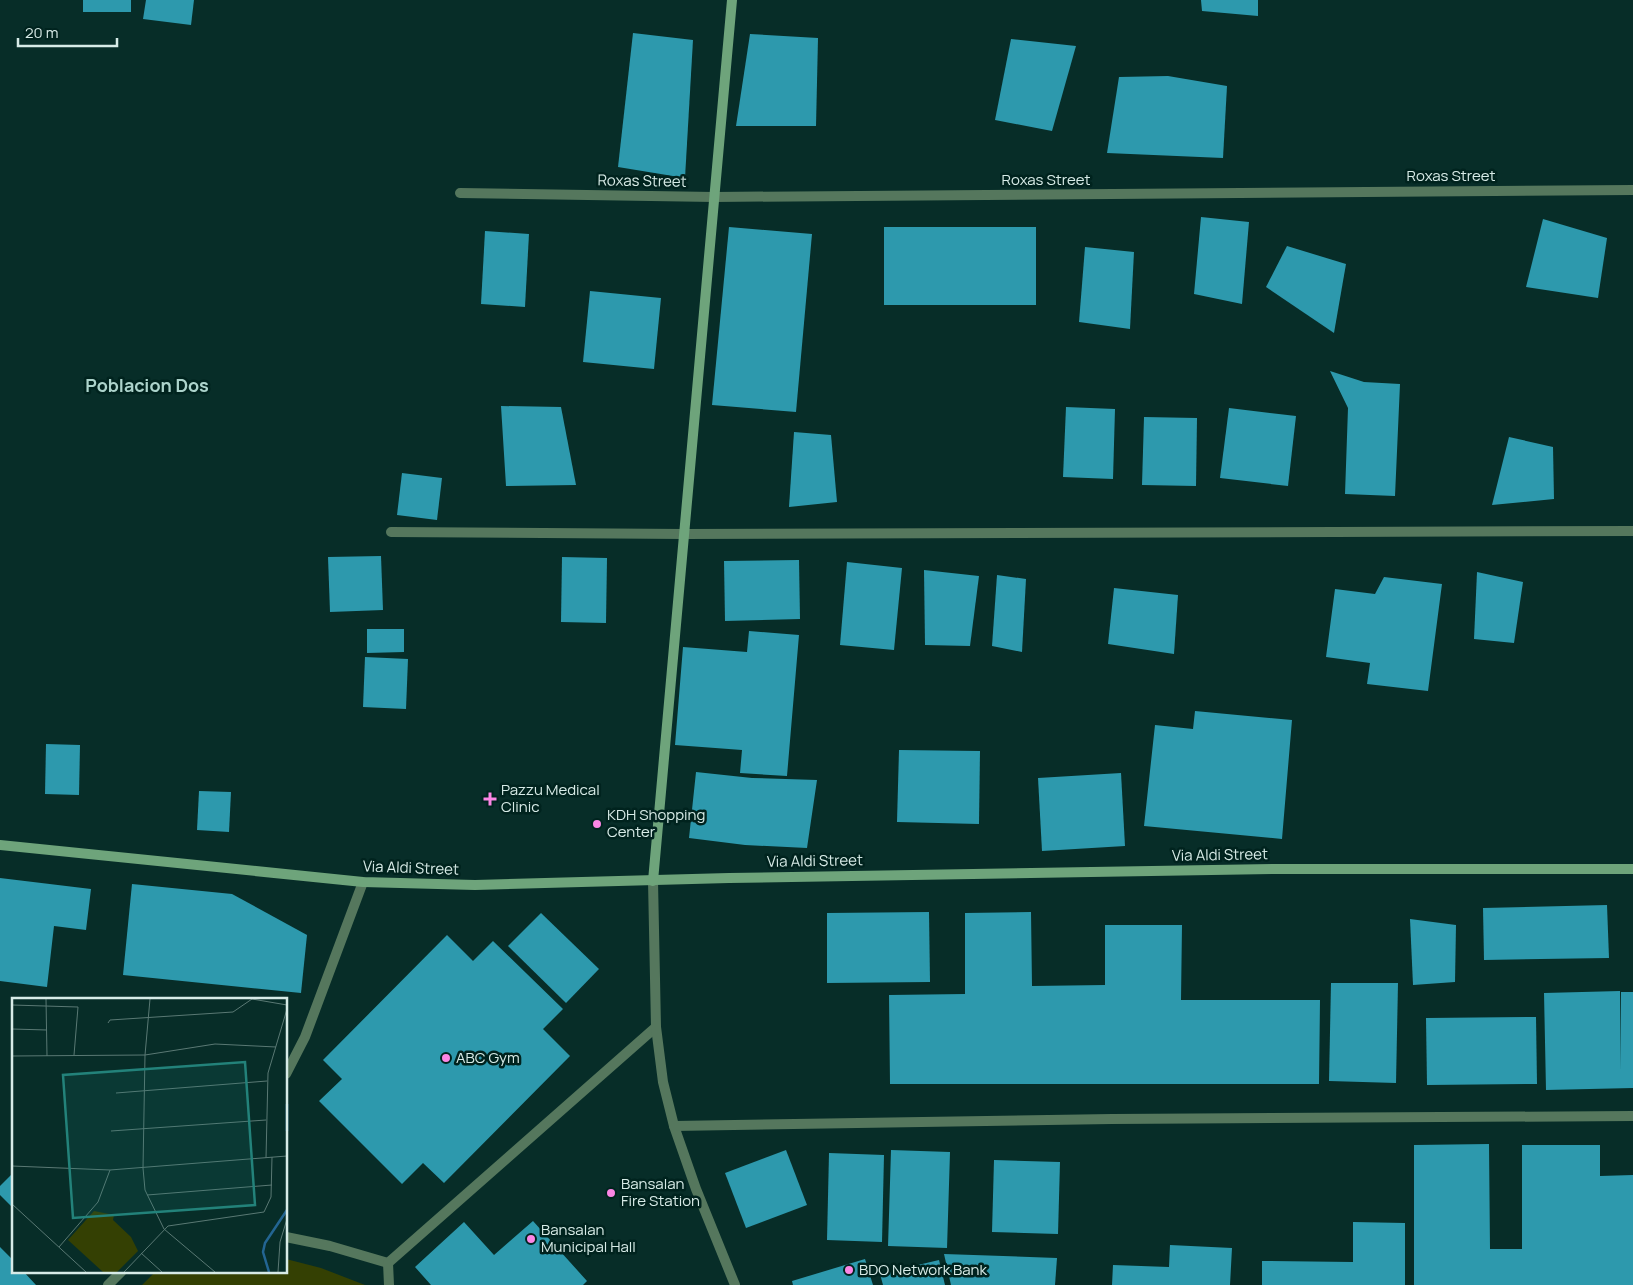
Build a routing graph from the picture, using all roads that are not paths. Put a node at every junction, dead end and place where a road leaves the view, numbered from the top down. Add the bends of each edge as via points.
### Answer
1 (732, 0) edge
2 (1633, 190) edge
3 (460, 193) dead end
4 (714, 198) junction
5 (1633, 531) edge
6 (391, 532) dead end
7 (684, 534) junction
8 (0, 845) edge
9 (1633, 869) edge
10 (653, 881) junction
11 (363, 882) junction
12 (656, 1027) junction
13 (288, 1070) edge
14 (1633, 1116) edge
15 (674, 1126) junction
16 (288, 1237) edge
17 (388, 1263) junction
18 (121, 1272) edge
19 (108, 1285) edge
20 (389, 1285) edge
21 (736, 1285) edge

1 - 4 street
2 - 4 street, Roxas Street
3 - 4 street, Roxas Street
4 - 7 street
5 - 7 street
6 - 7 street
7 - 10 street
8 - 11 street, Via Aldi Street
9 - 10 street, Via Aldi Street via 1282,869
10 - 11 street, Via Aldi Street
10 - 12 street
11 - 13 street via 305,1037
12 - 15 street via 663,1082
12 - 17 street
14 - 15 street
15 - 21 street via 696,1190
16 - 17 street
17 - 20 street
18 - 19 street

